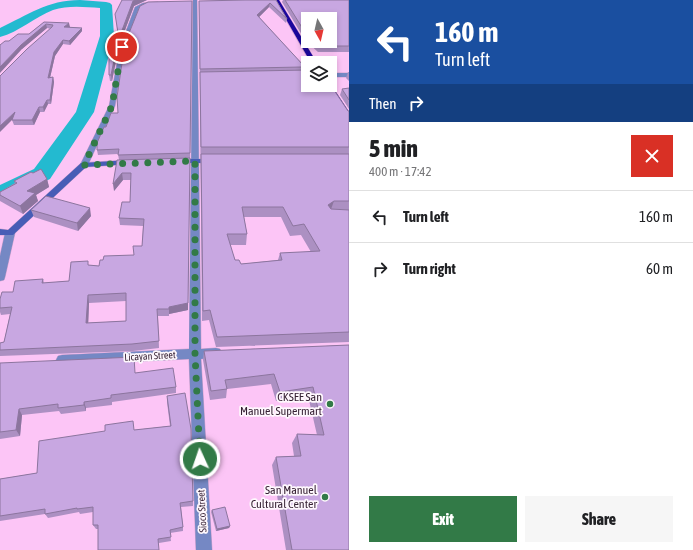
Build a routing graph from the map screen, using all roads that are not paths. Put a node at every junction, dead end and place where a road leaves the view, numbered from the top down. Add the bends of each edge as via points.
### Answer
1 (195, 1) edge
2 (271, 1) edge
3 (278, 1) edge
4 (286, 1) edge
5 (188, 2) edge
6 (203, 2) edge
7 (161, 3) edge
8 (310, 56) edge
9 (349, 74) edge
10 (337, 75) edge
11 (195, 77) junction
12 (203, 77) edge
13 (332, 92) edge
14 (349, 118) edge
15 (172, 161) edge
16 (195, 161) junction
17 (225, 161) edge
18 (141, 162) edge
19 (84, 165) junction
20 (5, 232) edge
21 (0, 277) edge
22 (226, 352) edge
23 (195, 354) junction
24 (47, 361) edge
25 (204, 550) edge

1 - 5 street
1 - 6 street
1 - 11 street, Sioco Street
2 - 3 street
3 - 4 street
3 - 8 highway
7 - 19 street via 147,3 137,7 122,47 112,106
9 - 10 street
11 - 12 street
11 - 16 street, Sioco Street
13 - 14 highway
15 - 16 street
16 - 17 street
16 - 23 street, Sioco Street
18 - 19 street
19 - 20 street
20 - 21 street
22 - 23 street, Licayan Street
23 - 24 street, Licayan Street
23 - 25 street, Sioco Street

